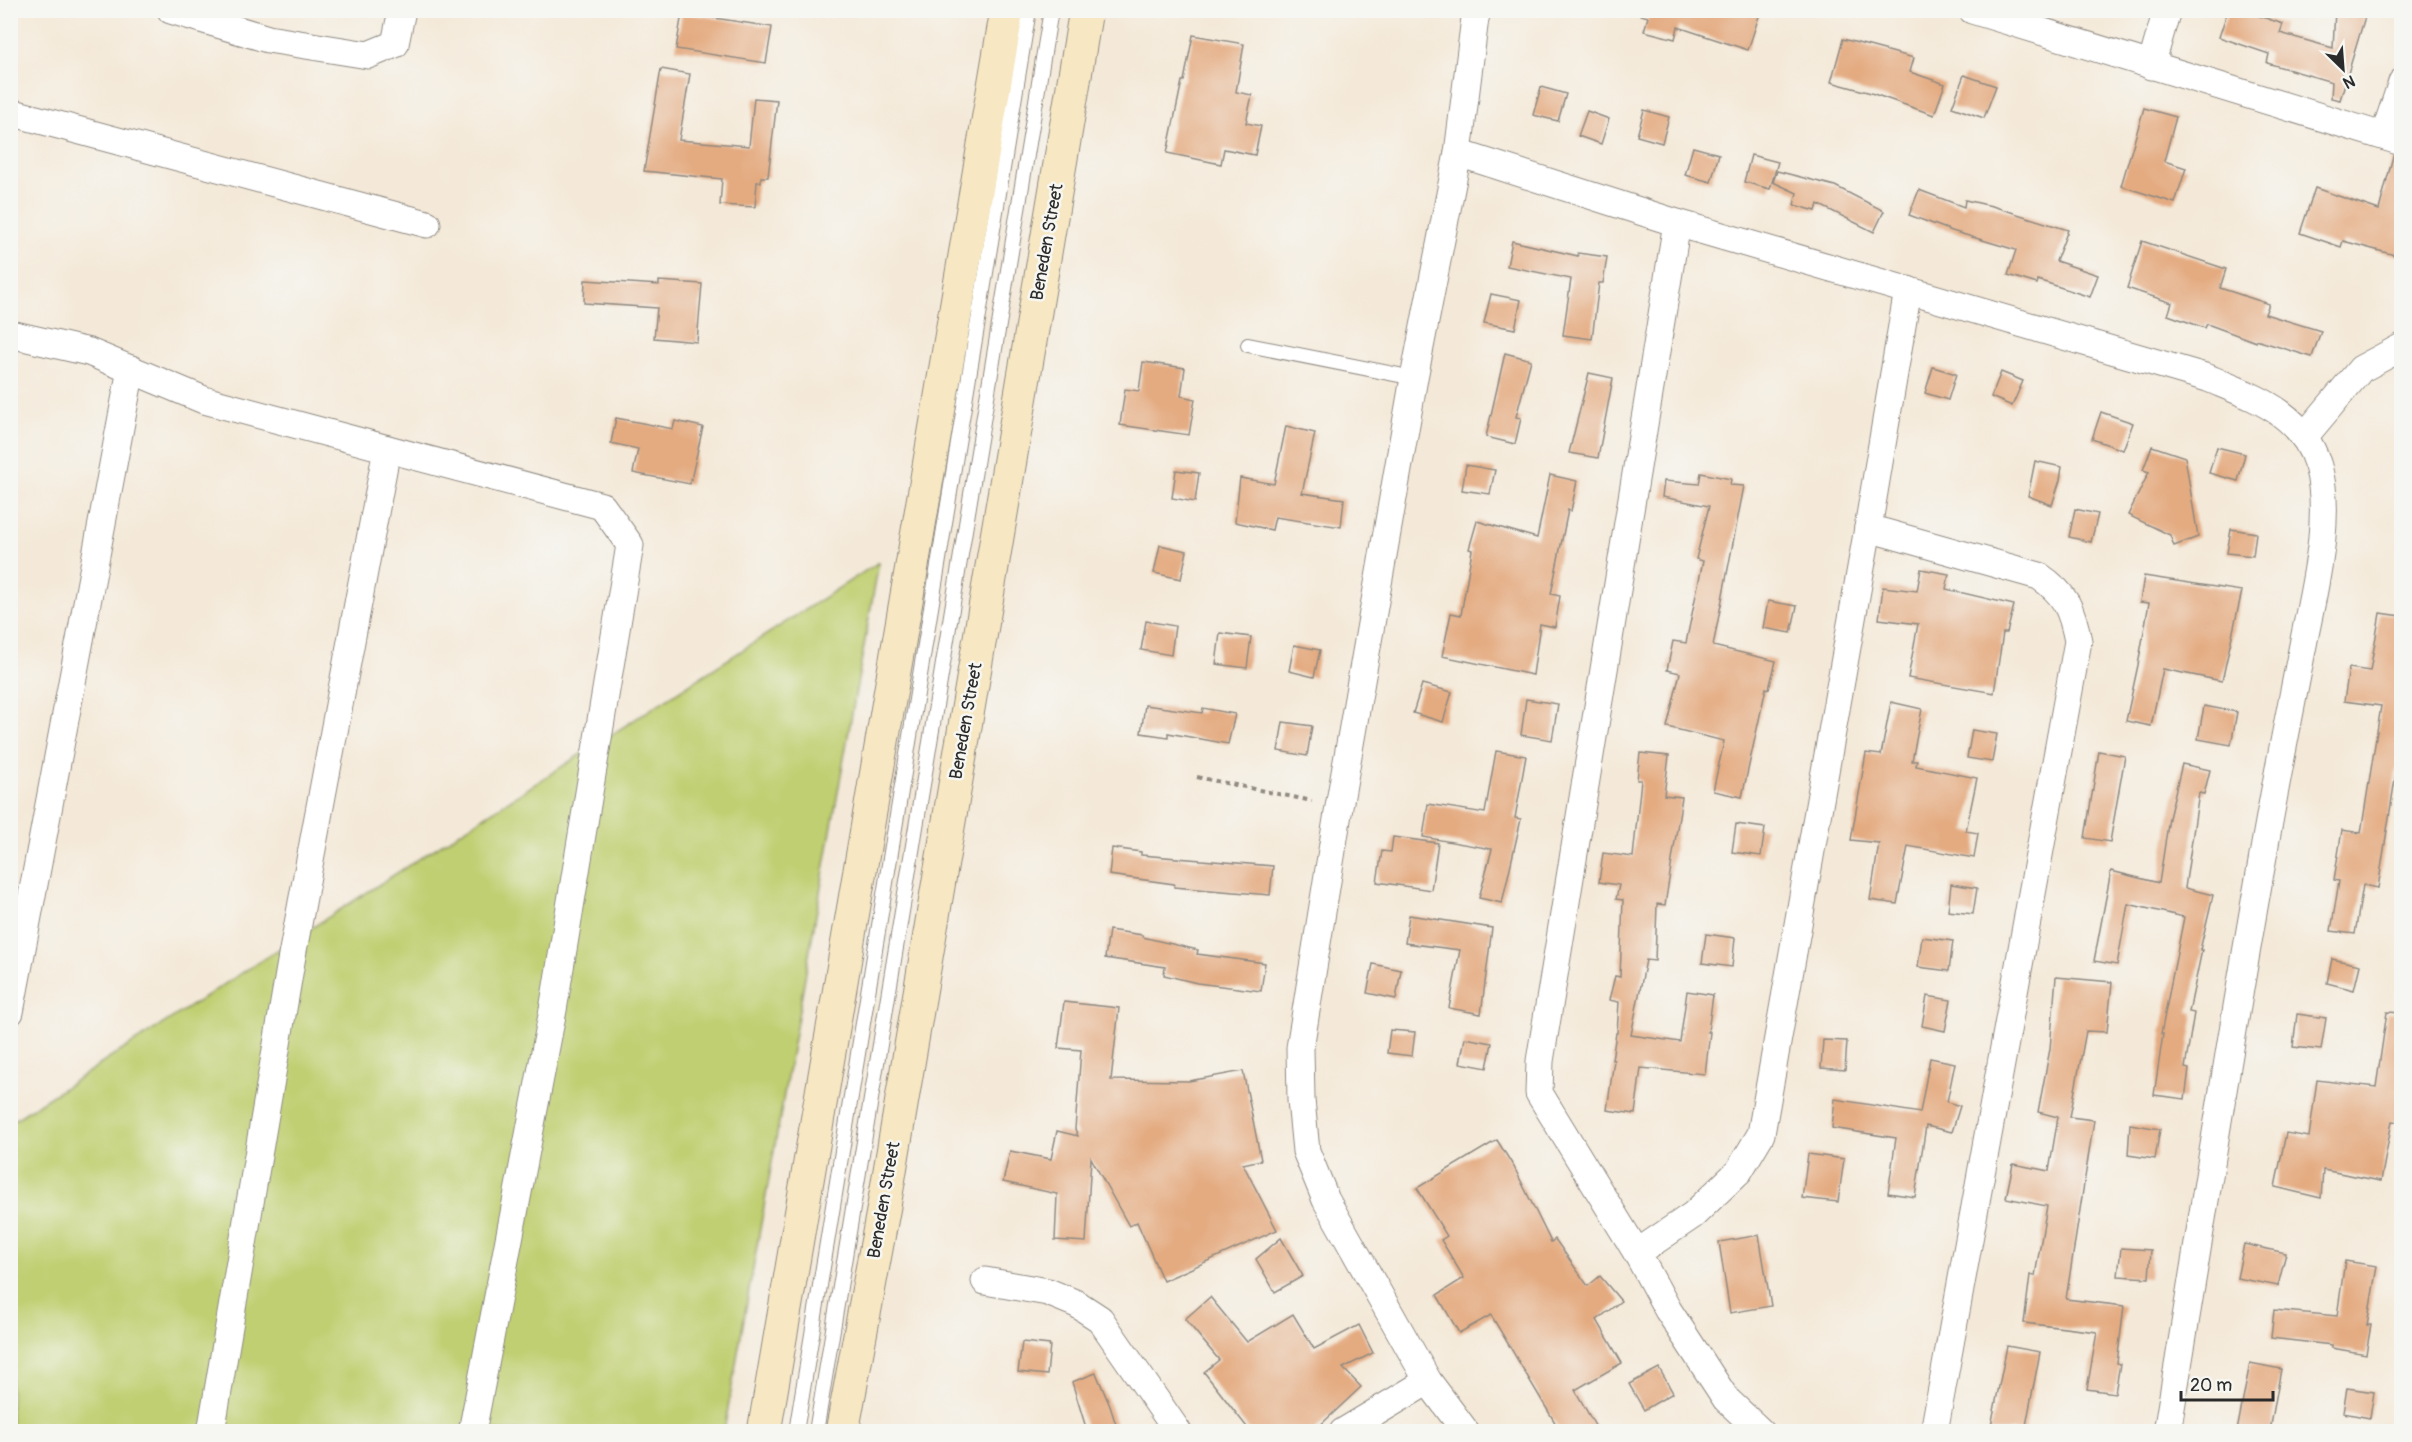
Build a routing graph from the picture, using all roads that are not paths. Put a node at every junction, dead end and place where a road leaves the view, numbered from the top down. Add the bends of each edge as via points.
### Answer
1 (171, 10) edge
2 (402, 10) edge
3 (1007, 10) edge
4 (1029, 10) edge
5 (1052, 10) edge
6 (1086, 10) edge
7 (1972, 10) edge
8 (2167, 10) edge
9 (1469, 13) edge
10 (2151, 66) junction
11 (2402, 82) edge
12 (10, 112) edge
13 (2393, 139) edge
14 (1458, 153) junction
15 (1677, 223) junction
16 (427, 224) dead end
17 (1908, 290) junction
18 (10, 334) edge
19 (1248, 345) dead end
20 (2402, 347) edge
21 (130, 369) junction
22 (1414, 378) junction
23 (2304, 436) junction
24 (387, 449) junction
25 (1868, 528) junction
26 (10, 1012) edge
27 (1637, 1253) junction
28 (985, 1281) dead end
29 (1428, 1382) junction
30 (211, 1431) edge
31 (472, 1431) edge
32 (764, 1431) edge
33 (796, 1431) edge
34 (816, 1431) edge
35 (842, 1431) edge
36 (1178, 1431) edge
37 (1343, 1431) edge
38 (1466, 1431) edge
39 (1761, 1431) edge
40 (1934, 1431) edge
41 (2167, 1431) edge

1 - 2 street via 268,39 368,55 395,44
3 - 32 main road
4 - 33 lane
5 - 34 lane
6 - 35 main road, Beneden Street via 884,1206
7 - 10 street
8 - 10 street
9 - 14 street
10 - 13 street
11 - 13 street
12 - 16 street
14 - 15 street
14 - 22 street
15 - 17 street
15 - 27 street via 1540,1060 1539,1093
17 - 23 street via 2208,378 2270,405
17 - 25 street
18 - 21 street via 89,352
19 - 22 lane
20 - 23 street via 2361,369
21 - 24 street via 204,399
21 - 26 street
22 - 29 street via 1300,1048 1300,1100 1306,1151 1326,1200
23 - 41 street via 2319,469 2324,507 2318,566 2262,861
24 - 30 street via 292,956
24 - 31 street via 602,506 630,545 553,1010
25 - 27 street via 1761,1134 1739,1171 1694,1215
25 - 40 street via 2039,576 2057,588 2073,614 2078,641
27 - 39 street via 1668,1310 1726,1399
28 - 36 street via 1048,1292 1100,1319
29 - 37 street
29 - 38 street

